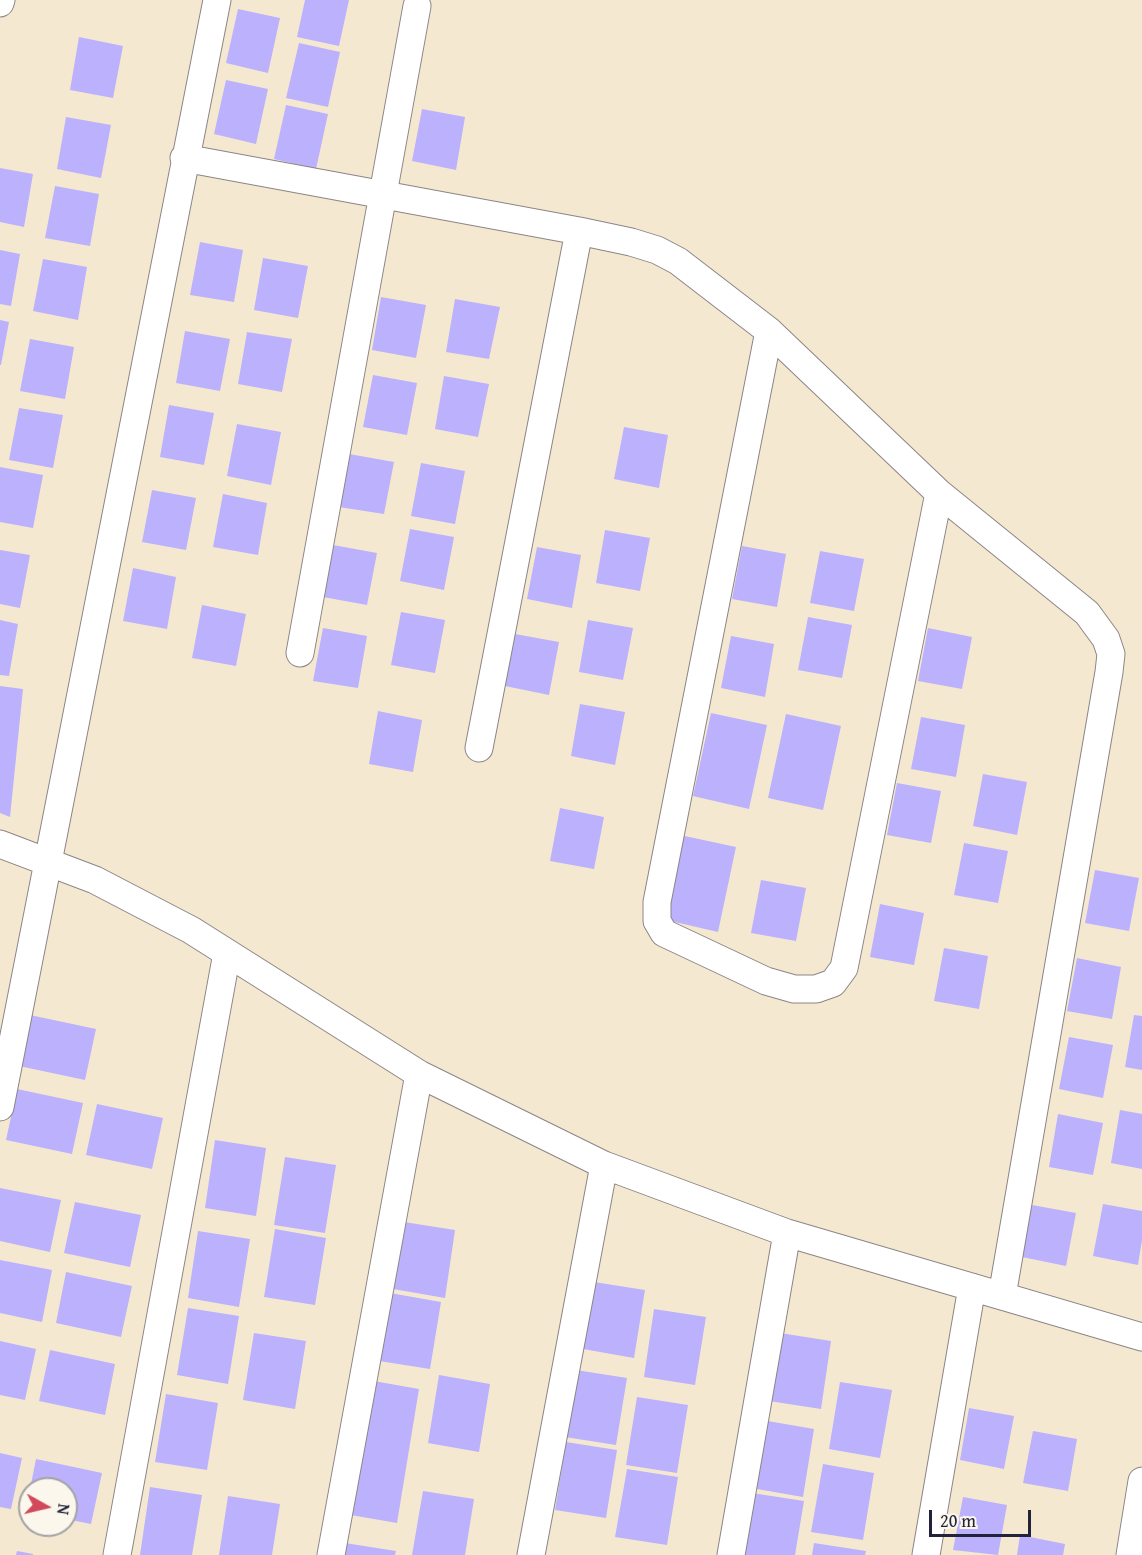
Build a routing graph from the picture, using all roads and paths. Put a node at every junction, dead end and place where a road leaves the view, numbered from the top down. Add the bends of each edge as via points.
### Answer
1 (216, 0) edge
2 (417, 6) dead end
3 (184, 158) junction
4 (383, 196) junction
5 (579, 231) junction
6 (770, 331) junction
7 (939, 493) junction
8 (300, 653) dead end
9 (479, 748) dead end
10 (0, 844) edge
11 (46, 861) junction
12 (227, 953) junction
13 (419, 1074) junction
14 (0, 1107) edge
15 (604, 1165) junction
16 (787, 1233) junction
17 (972, 1287) junction
18 (1002, 1296) junction
19 (1142, 1337) edge
20 (1142, 1481) edge
21 (117, 1555) edge
22 (331, 1555) edge
23 (531, 1555) edge
24 (731, 1555) edge
25 (926, 1555) edge
26 (1130, 1555) edge

1 - 3 street
2 - 4 street
3 - 4 street
3 - 11 street
4 - 5 street
4 - 8 street
5 - 6 street via 657,250 678,261
5 - 9 street
6 - 7 street
6 - 7 street via 657,902 657,921 664,933 766,981 794,989 816,989 833,983 844,968
7 - 18 street via 1087,613 1107,639 1111,654
10 - 11 street
11 - 12 street via 95,880
11 - 14 street
12 - 13 street
12 - 21 street
13 - 15 street
13 - 22 street
15 - 16 street
15 - 23 street
16 - 17 street
16 - 24 street
17 - 18 street
17 - 25 street
18 - 19 street
20 - 26 street

